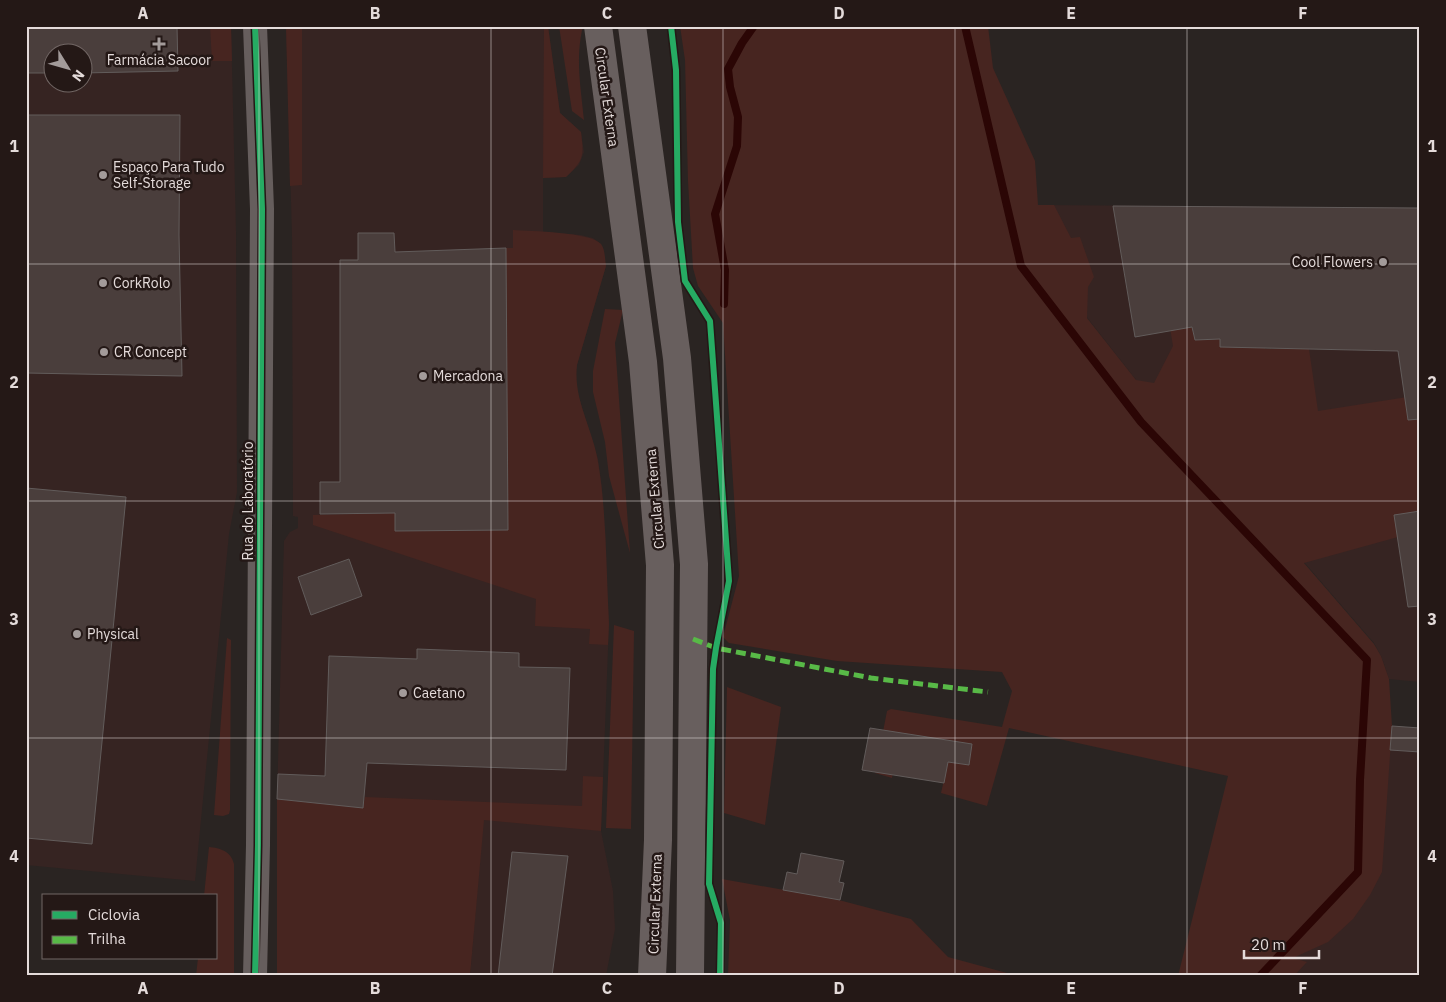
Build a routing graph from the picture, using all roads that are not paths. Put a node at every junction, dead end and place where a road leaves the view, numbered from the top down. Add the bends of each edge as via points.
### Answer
1 (255, 26) edge
2 (598, 26) edge
3 (632, 26) edge
4 (255, 976) edge
5 (652, 976) edge
6 (690, 976) edge

1 - 4 street, Rua do Laboratório via 262,219
2 - 5 main road, Circular Externa via 643,362 660,566 658,840
3 - 6 main road via 677,358 694,564

